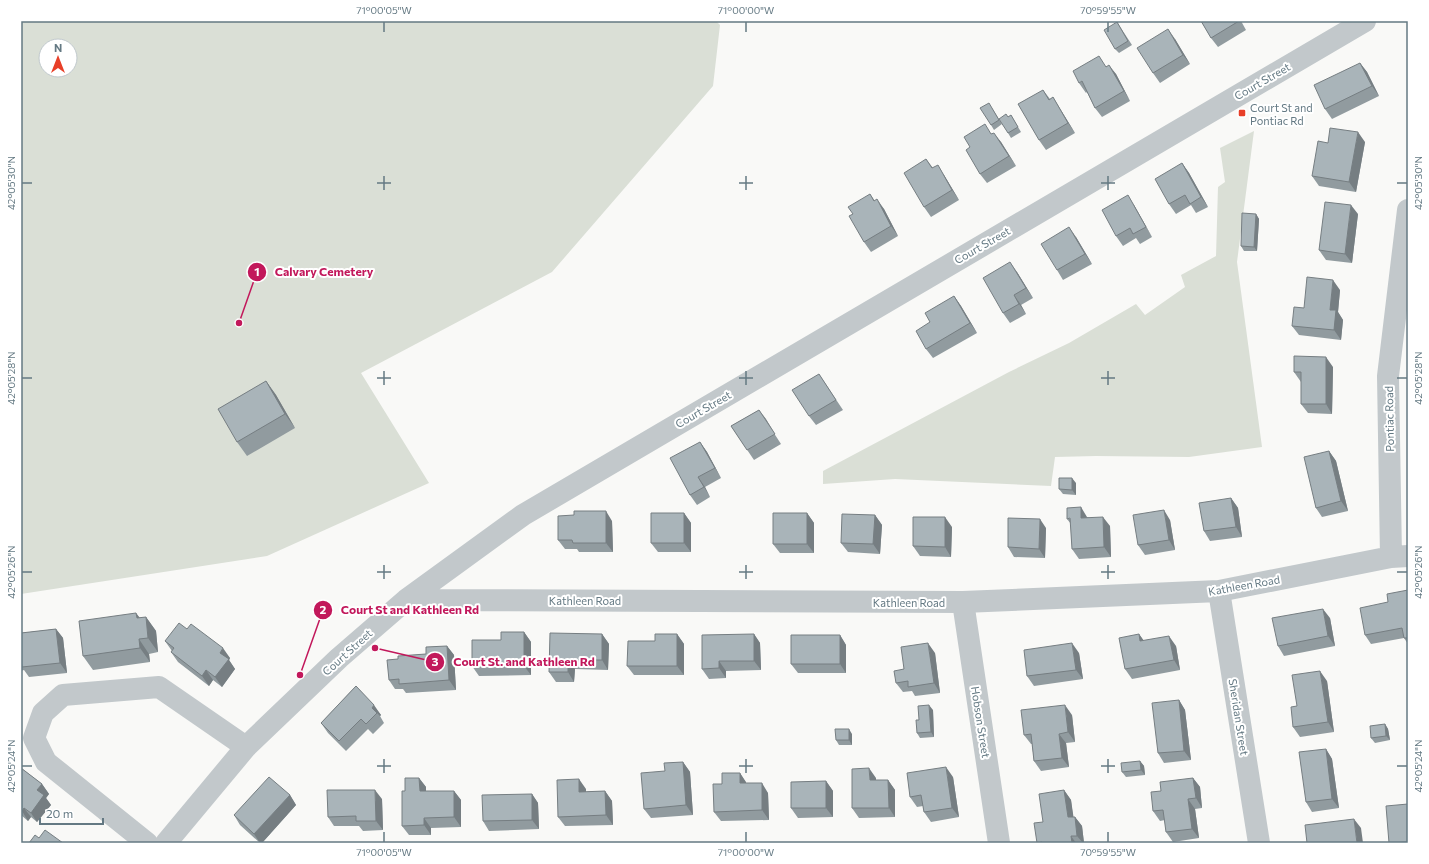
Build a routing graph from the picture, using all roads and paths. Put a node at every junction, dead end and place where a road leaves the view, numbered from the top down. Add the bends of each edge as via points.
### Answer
1 (1365, 21) edge
2 (1408, 210) edge
3 (1399, 556) edge
4 (1219, 591) junction
5 (406, 600) junction
6 (963, 602) junction
7 (246, 747) junction
8 (147, 843) edge
9 (166, 843) edge
10 (999, 843) edge
11 (1259, 843) edge

1 - 5 street, Court Street via 523,515
2 - 3 street, Pontiac Road via 1388,376
3 - 4 street, Kathleen Road
4 - 6 street, Kathleen Road
4 - 11 street, Sheridan Street
5 - 6 street, Kathleen Road
5 - 7 street, Court Street via 339,658
6 - 10 street, Hobson Street
7 - 8 street via 159,687 64,695 43,713 34,738 46,762
7 - 9 street, Court Street

